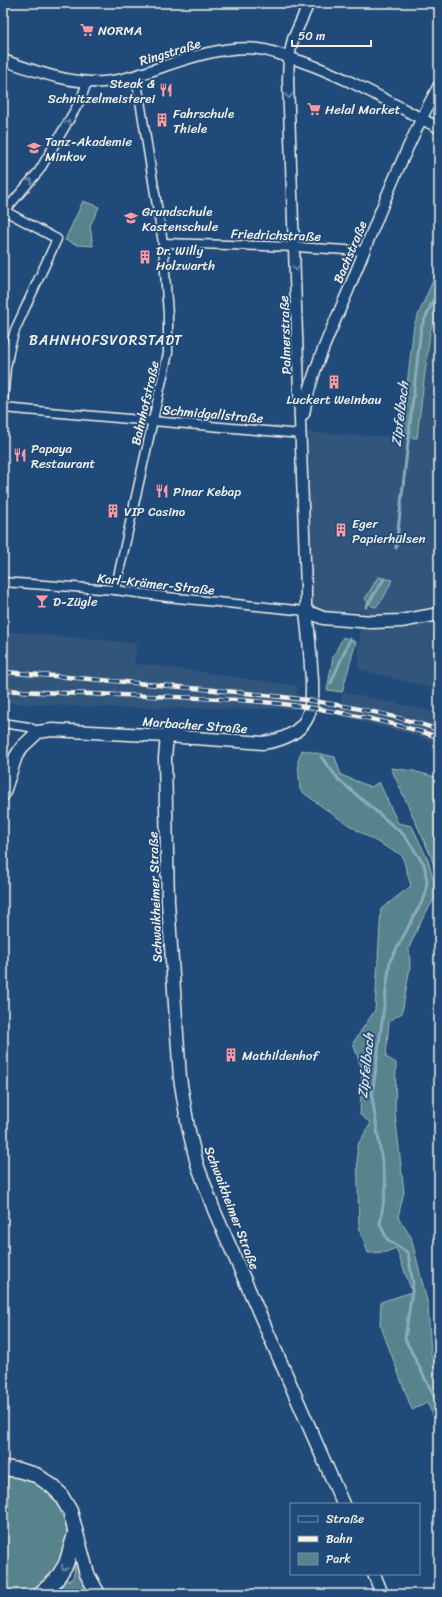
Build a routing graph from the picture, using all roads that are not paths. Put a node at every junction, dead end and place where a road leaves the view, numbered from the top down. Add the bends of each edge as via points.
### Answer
1 (309, 3) edge
2 (289, 57) junction
3 (3, 60) edge
4 (136, 76) junction
5 (87, 82) junction
6 (439, 85) edge
7 (421, 119) junction
8 (439, 128) edge
9 (4, 212) edge
10 (163, 243) junction
11 (295, 247) junction
12 (364, 251) junction
13 (3, 401) edge
14 (3, 408) edge
15 (152, 421) junction
16 (301, 434) junction
17 (3, 582) edge
18 (116, 590) junction
19 (306, 611) junction
20 (439, 614) edge
21 (3, 723) edge
22 (38, 732) junction
23 (167, 736) junction
24 (3, 794) edge
25 (3, 1468) edge
26 (343, 1503) edge
27 (75, 1534) junction
28 (374, 1575) edge
29 (40, 1594) edge
30 (98, 1594) edge
31 (382, 1594) edge

1 - 2 street via 293,38
2 - 4 street, Ringstraße via 258,49 222,51 201,54
2 - 7 street, Ringstraße via 366,89
2 -> 11 street, Palmerstraße
3 - 5 street, Ringstraße via 51,75
4 - 5 street, Ringstraße via 104,82
4 - 10 street, Bahnhofstraße
9 -> 5 street via 39,171 81,99
6 - 7 street, Bachstraße
7 - 8 street, Ringstraße
7 - 12 street, Bachstraße
9 - 13 street via 57,239 15,330 6,368
10 - 11 street, Friedrichstraße
10 - 15 street, Bahnhofstraße via 168,353
11 - 12 street, Friedrichstraße
11 -> 16 street, Palmerstraße
12 - 16 street, Bachstraße via 311,384
14 - 15 street, Schmidgallstraße
15 - 16 street, Schmidgallstraße
15 - 18 street, Bahnhofstraße
16 - 19 street, Palmerstraße
17 - 18 street, Karl-Krämer-Straße
18 - 19 street, Karl-Krämer-Straße
19 - 20 main road via 322,618 372,622 401,621
19 - 23 main road, Marbacher Straße via 312,668 312,697 308,716 303,725 278,741 263,743
21 - 22 street via 29,727
22 - 23 main road, Marbacher Straße via 52,730
22 - 24 main road via 16,756
23 - 26 main road, Schwaikheimer Straße via 165,758 168,902 180,1078 188,1127 197,1164 214,1210
25 - 27 highway via 36,1475 52,1486 70,1511
27 -> 29 highway via 66,1564 56,1580
27 - 30 highway via 87,1574
28 - 31 main road

